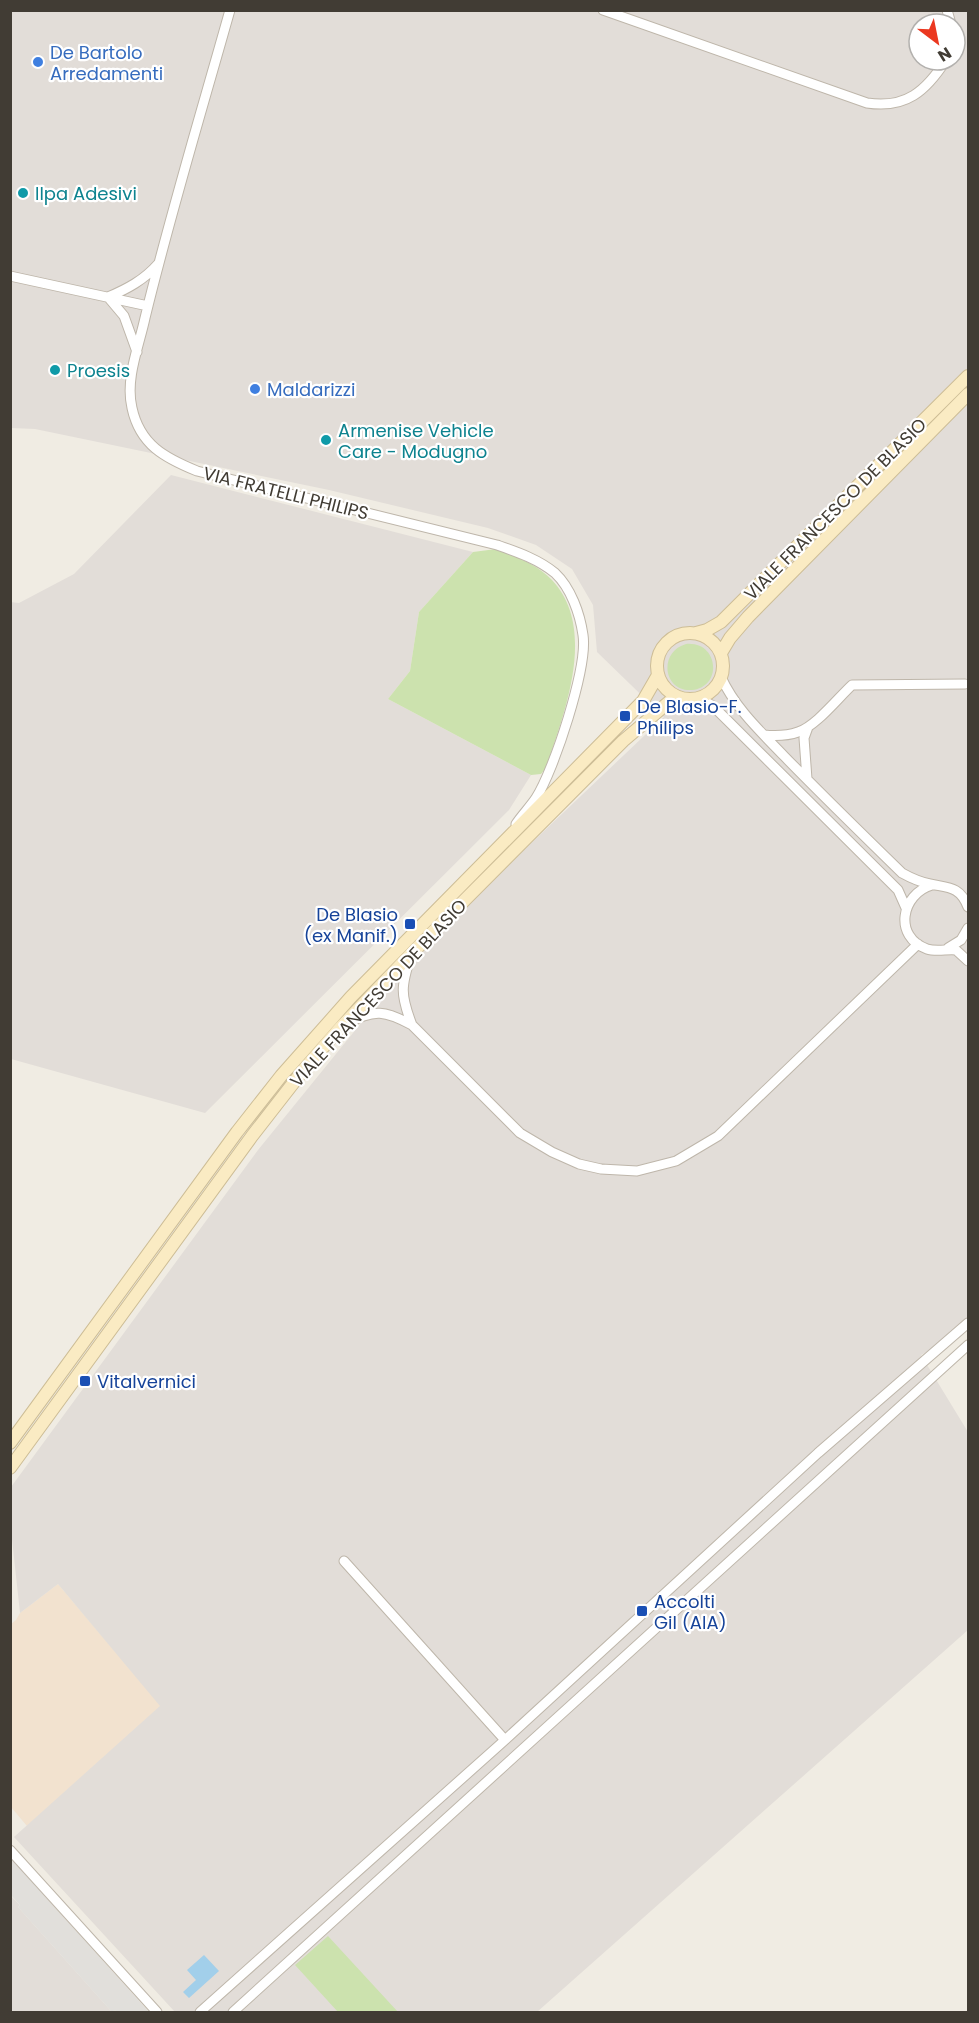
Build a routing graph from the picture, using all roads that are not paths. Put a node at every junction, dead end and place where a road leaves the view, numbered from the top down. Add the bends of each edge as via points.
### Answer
1 (230, 10) edge
2 (603, 10) edge
3 (939, 72) edge
4 (160, 262) junction
5 (10, 276) edge
6 (108, 297) junction
7 (148, 306) junction
8 (137, 354) junction
9 (969, 376) edge
10 (969, 394) edge
11 (696, 633) junction
12 (721, 653) junction
13 (658, 675) junction
14 (721, 677) junction
15 (965, 684) dead end
16 (676, 696) junction
17 (699, 698) junction
18 (808, 727) junction
19 (764, 735) junction
20 (807, 779) junction
21 (490, 857) junction
22 (933, 885) junction
23 (965, 892) edge
24 (969, 907) edge
25 (906, 908) junction
26 (969, 928) edge
27 (918, 944) junction
28 (946, 949) junction
29 (411, 954) junction
30 (969, 961) edge
31 (412, 1025) junction
32 (340, 1028) junction
33 (969, 1323) edge
34 (969, 1345) edge
35 (10, 1443) edge
36 (10, 1468) edge
37 (344, 1561) dead end
38 (506, 1740) junction
39 (10, 1850) edge
40 (157, 2013) edge
41 (200, 2013) edge
42 (233, 2013) edge

1 - 4 street, VIA FRATELLI PHILIPS
2 - 3 street via 867,103 897,104 920,91
4 - 6 street via 144,278
4 - 7 street, VIA FRATELLI PHILIPS
5 - 6 street
6 - 7 street
6 - 8 street via 124,316
7 - 8 street, VIA FRATELLI PHILIPS
8 - 21 street, VIA FRATELLI PHILIPS via 131,379 134,417 152,446 169,460 197,471 497,545 542,564 556,574 572,596 584,636 583,658 559,746 536,797
9 - 11 street, VIALE FRANCESCO DE BLASIO via 721,622
10 - 12 street, VIALE FRANCESCO DE BLASIO via 748,617
11 - 12 street via 716,644
11 - 13 street via 677,635 663,647 658,656
12 - 14 street
13 - 16 street
13 - 21 street, VIALE FRANCESCO DE BLASIO via 643,701
14 - 17 street via 716,686
14 - 19 street via 729,695
15 - 18 street via 852,685
16 - 17 street
16 - 29 street, VIALE FRANCESCO DE BLASIO via 623,741
17 - 25 street via 713,706 898,890
18 - 19 street via 781,736
18 - 20 street via 804,738
19 - 20 street
20 - 22 street via 902,873
21 - 35 street, VIALE FRANCESCO DE BLASIO via 351,997 281,1076
22 - 23 street
22 - 25 street via 916,892
23 - 24 street
25 - 27 street via 906,928
26 - 28 street via 961,940
27 - 28 street
27 - 31 street via 718,1136 676,1161 637,1171 579,1164 520,1133
28 - 30 street via 956,950
29 - 31 street via 402,994
29 - 32 street, VIALE FRANCESCO DE BLASIO
31 - 32 street via 377,1012
32 - 36 street, VIALE FRANCESCO DE BLASIO via 273,1107
33 - 38 street via 818,1453
34 - 42 street
37 - 38 street
38 - 41 street
39 - 40 street

